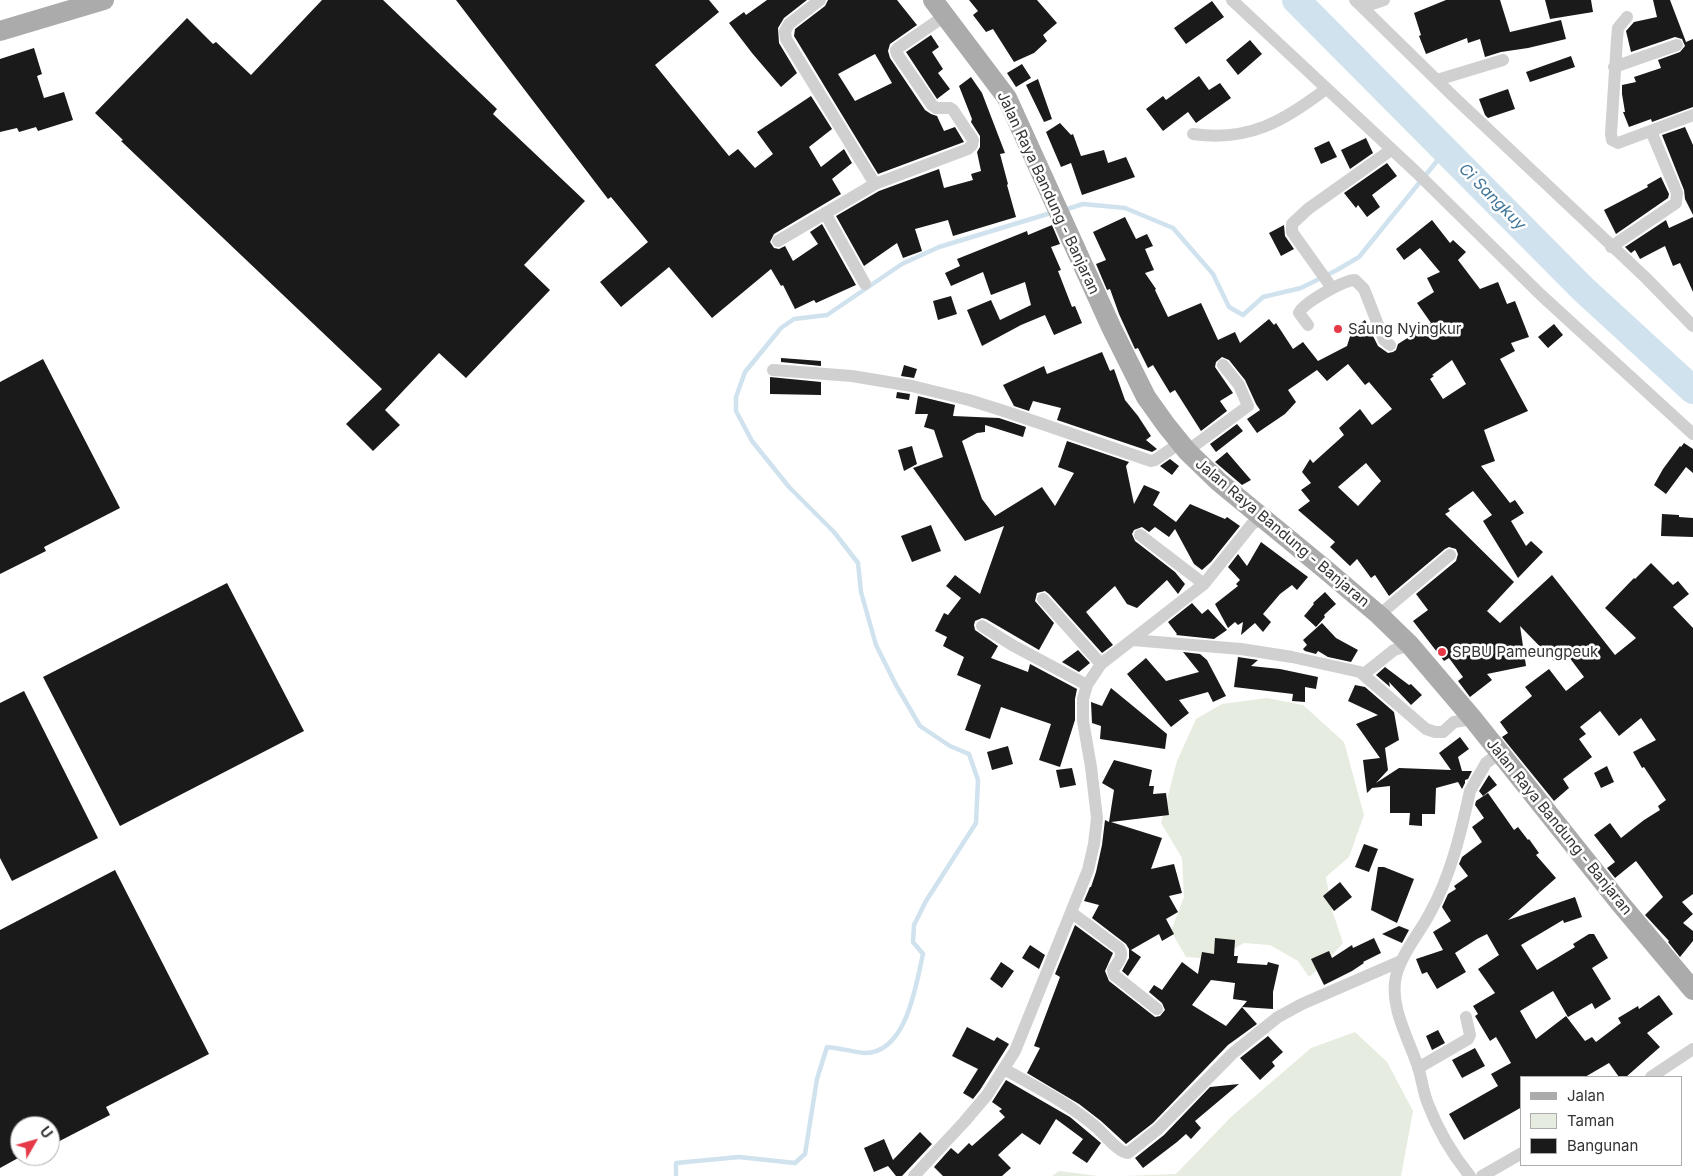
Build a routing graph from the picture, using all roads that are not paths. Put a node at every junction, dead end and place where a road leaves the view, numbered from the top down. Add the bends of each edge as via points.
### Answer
1 (104, 0) edge
2 (820, 0) edge
3 (1232, 0) edge
4 (1384, 0) edge
5 (1359, 4) edge
6 (940, 8) edge
7 (1627, 17) dead end
8 (0, 31) edge
9 (1678, 45) dead end
10 (1503, 60) dead end
11 (1614, 67) junction
12 (1437, 80) junction
13 (1326, 89) junction
14 (1693, 115) edge
15 (1651, 131) junction
16 (1194, 134) dead end
17 (1391, 150) junction
18 (875, 184) junction
19 (825, 214) junction
20 (778, 241) dead end
21 (1611, 246) junction
22 (865, 284) dead end
23 (1331, 287) junction
24 (1308, 325) dead end
25 (1693, 326) edge
26 (1390, 345) dead end
27 (1222, 365) dead end
28 (773, 370) dead end
29 (1693, 434) edge
30 (1183, 447) junction
31 (1262, 518) junction
32 (1140, 535) dead end
33 (1450, 555) dead end
34 (1204, 584) junction
35 (1043, 599) dead end
36 (1379, 615) junction
37 (982, 626) dead end
38 (1132, 640) junction
39 (1410, 645) junction
40 (1101, 664) junction
41 (1364, 674) junction
42 (1087, 685) junction
43 (1473, 719) junction
44 (1500, 753) junction
45 (1072, 913) junction
46 (1401, 961) junction
47 (1693, 990) edge
48 (1157, 1009) dead end
49 (1466, 1018) dead end
50 (1693, 1048) edge
51 (1418, 1068) junction
52 (1004, 1069) junction
53 (1653, 1076) edge
54 (1520, 1154) edge
55 (914, 1176) edge
56 (1470, 1176) edge
57 (1482, 1176) edge

1 - 8 main road
2 - 18 street via 789,24 785,31 786,39
3 - 13 street
4 - 5 street
5 - 12 street
6 - 18 street via 896,50 932,105 953,110 973,140 972,145
6 - 30 main road, Jalan Raya Bandung - Banjaran via 1007,98 1146,397
7 - 11 street via 1618,28
9 - 11 street
10 - 12 street
11 - 15 street via 1612,140 1618,144
12 - 21 street
13 - 16 street via 1266,127 1227,136
13 - 17 street
14 - 15 street
15 - 21 street via 1676,193 1676,203
17 - 23 street via 1292,224 1292,232
17 - 29 street via 1541,295
18 - 19 street
19 - 20 street
19 - 22 street
21 - 25 street
23 - 24 street via 1299,310
23 - 26 street via 1355,280 1364,289 1384,340
27 - 30 street via 1239,385 1248,406
28 - 30 street via 852,376 912,386 1007,412 1151,460
30 - 31 main road, Jalan Raya Bandung - Banjaran
31 - 34 street via 1252,524
31 - 36 main road, Jalan Raya Bandung - Banjaran
32 - 34 street
33 - 36 street
34 - 38 street
35 - 40 street
36 - 39 main road, Jalan Raya Bandung - Banjaran
37 - 42 street
38 - 40 street
38 - 41 street via 1258,652
39 - 41 street via 1394,650
39 - 43 main road, Jalan Raya Bandung - Banjaran
40 - 42 street
41 - 43 street via 1430,731 1443,732 1454,722
42 - 45 street via 1083,721 1097,818 1088,870
43 - 44 main road, Jalan Raya Bandung - Banjaran
44 - 46 street via 1486,763 1470,790 1454,858 1431,912
44 - 47 main road, Jalan Raya Bandung - Banjaran
45 - 48 street via 1119,948 1122,957 1112,970 1114,976
45 - 52 street via 1022,1035
46 - 51 street via 1396,979 1398,1012
46 - 52 street via 1278,1017 1233,1053 1158,1129 1128,1153 1122,1152 1071,1108
49 - 51 street via 1468,1039
50 - 53 street
51 - 56 street via 1428,1103 1444,1139
52 - 55 street via 965,1121
54 - 57 street

